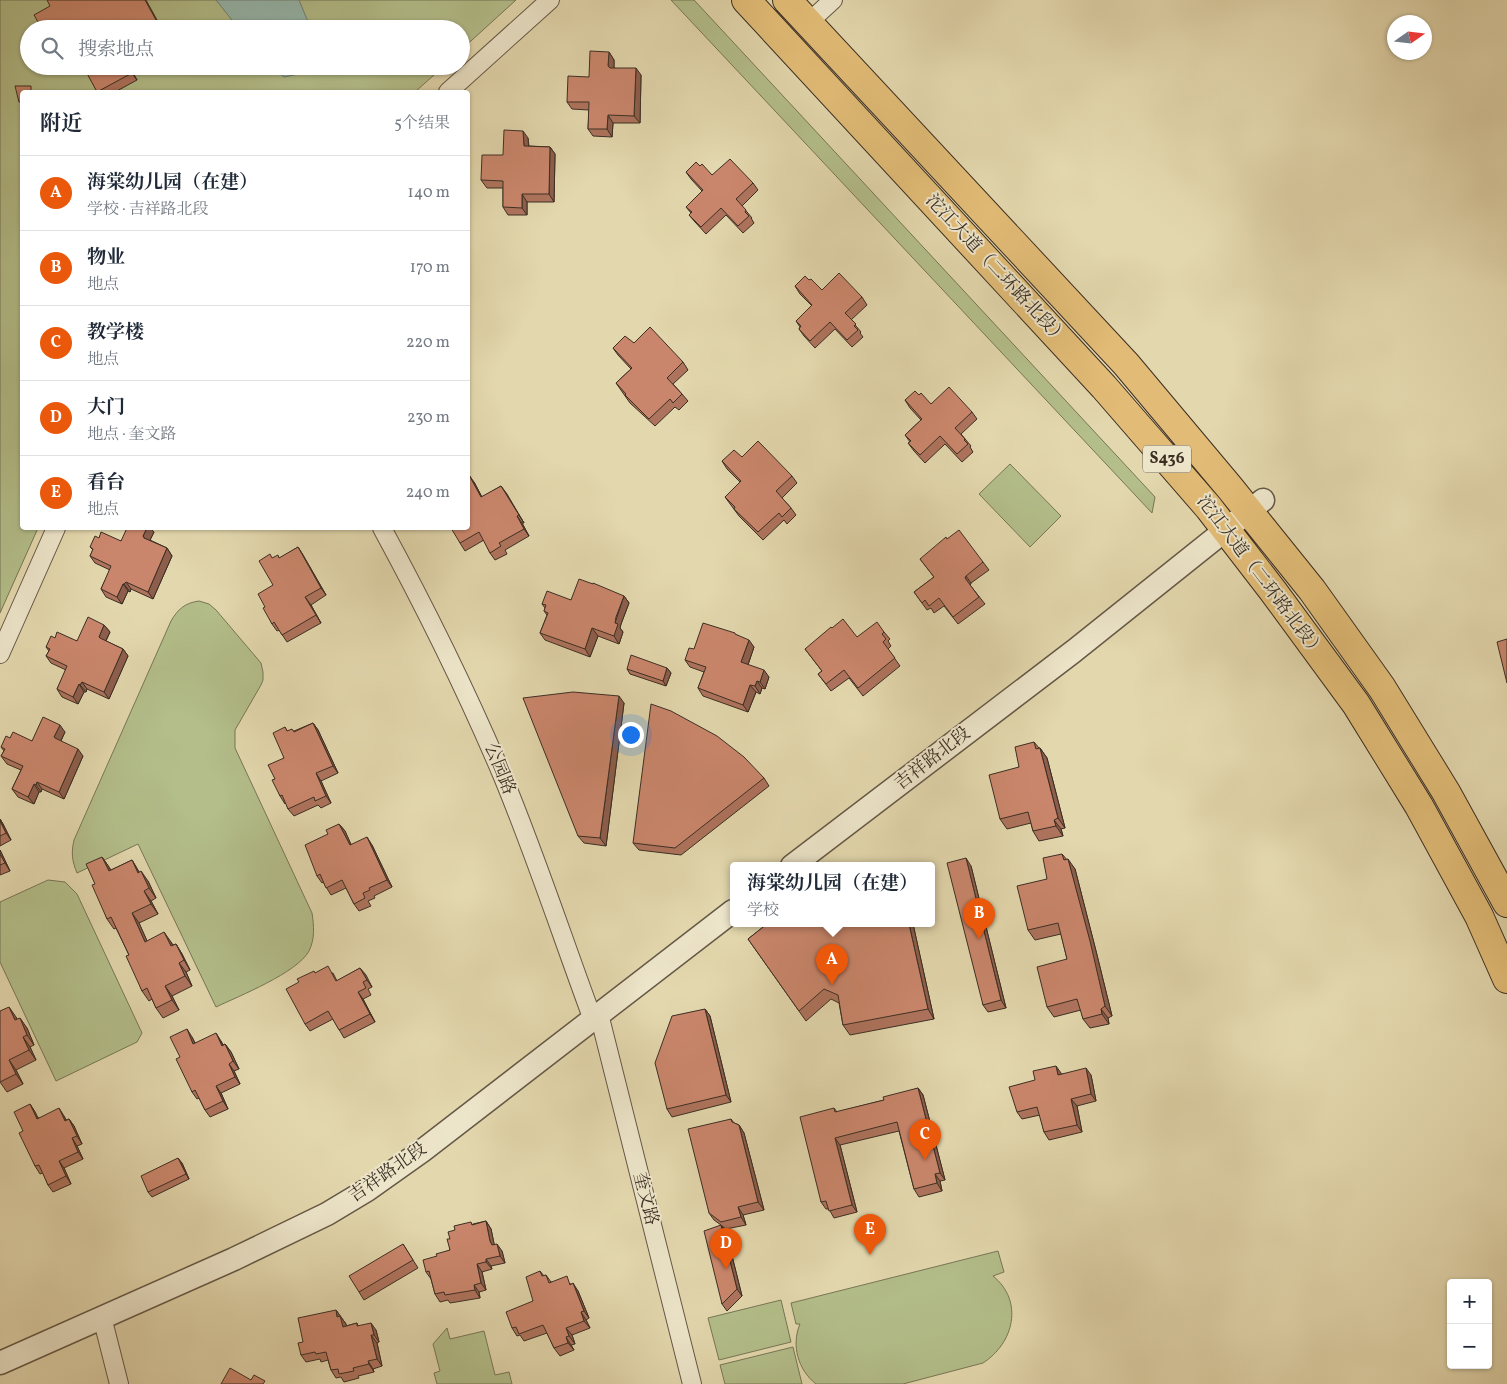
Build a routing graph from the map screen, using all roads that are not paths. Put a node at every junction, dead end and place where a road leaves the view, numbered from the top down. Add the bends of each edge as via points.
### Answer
1 (550, 0) edge
2 (746, 0) edge
3 (787, 0) edge
4 (833, 0) edge
5 (808, 23) junction
6 (470, 72) edge
7 (467, 75) edge
8 (450, 90) edge
9 (1256, 506) junction
10 (55, 530) edge
11 (383, 530) edge
12 (1226, 530) junction
13 (0, 654) edge
14 (797, 862) edge
15 (1507, 903) edge
16 (730, 913) edge
17 (1507, 978) edge
18 (596, 1017) junction
19 (102, 1317) junction
20 (0, 1363) edge
21 (119, 1384) edge
22 (692, 1384) edge

1 - 6 street
2 - 12 highway, 沱江大道（二环路北段） / S436 via 1104,387
3 - 5 highway, 沱江大道（二环路北段） / S436
4 - 5 street
5 - 9 highway, 沱江大道（二环路北段） / S436
7 - 8 street
9 - 12 street, 吉祥路北段
9 - 15 highway, 沱江大道（二环路北段） / S436 via 1382,688 1446,792
10 - 13 street
11 - 18 street, 公园路 via 476,714
12 - 14 street, 吉祥路北段 via 1074,651
12 - 17 highway, 沱江大道（二环路北段） / S436 via 1356,704 1419,806 1480,916
16 - 18 street, 吉祥路北段
18 - 19 street, 吉祥路北段 via 422,1151 328,1214
18 - 22 street, 奎文路
19 - 20 street, 吉祥路北段
19 - 21 street

